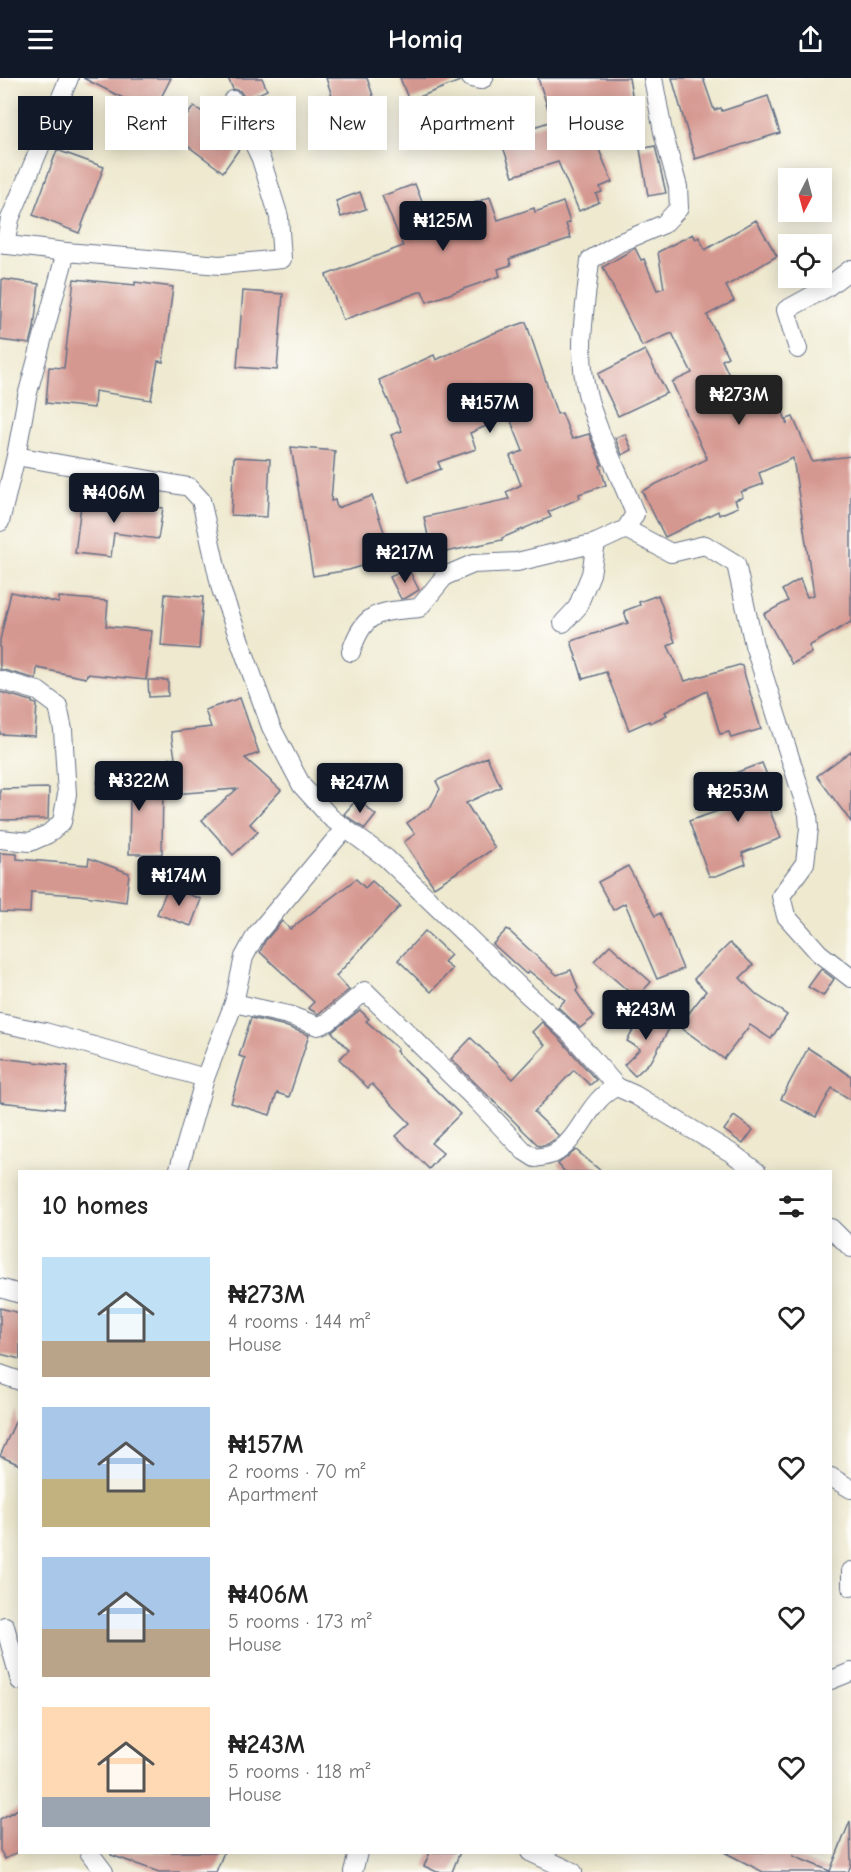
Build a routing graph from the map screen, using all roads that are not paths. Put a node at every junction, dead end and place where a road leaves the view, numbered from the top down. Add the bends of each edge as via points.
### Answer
1 (69, 78) edge
2 (471, 78) edge
3 (484, 78) edge
4 (652, 78) edge
5 (257, 150) edge
6 (3, 244) edge
7 (66, 252) junction
8 (851, 269) edge
9 (798, 349) dead end
10 (16, 456) junction
11 (0, 522) edge
12 (626, 529) junction
13 (596, 543) junction
14 (563, 623) dead end
15 (351, 652) dead end
16 (0, 680) edge
17 (345, 828) junction
18 (0, 839) edge
19 (851, 978) edge
20 (234, 1003) junction
21 (0, 1023) edge
22 (206, 1078) junction
23 (617, 1087) junction
24 (530, 1165) edge
25 (179, 1170) edge
26 (754, 1170) edge
27 (832, 1229) edge
28 (851, 1248) edge
29 (0, 1288) edge
30 (18, 1293) edge
31 (0, 1374) edge
32 (18, 1380) edge
33 (832, 1478) edge
34 (851, 1489) edge
35 (851, 1571) edge
36 (851, 1582) edge
37 (851, 1587) edge
38 (8, 1628) edge
39 (18, 1672) edge
40 (851, 1672) edge
41 (832, 1680) edge
42 (90, 1854) edge
43 (358, 1854) edge
44 (534, 1854) edge
45 (104, 1872) edge
46 (353, 1872) edge
47 (573, 1872) edge

1 - 6 street
2 - 3 street
4 - 12 street via 678,187 679,208 664,224 590,260 582,328 587,393 635,514
5 - 7 street via 279,217 282,259 220,265
6 - 7 street
7 - 10 street via 27,396
8 - 9 street via 786,310
10 - 11 street
10 - 17 street via 189,487 201,501 221,589 271,727 302,786
12 - 13 street
12 - 19 street via 671,553 705,545 736,564 754,645 808,814 805,863 781,897 786,916 819,953
13 - 14 street via 591,574 577,608
13 - 15 street via 516,562 473,564 445,576 419,608 372,616 358,631
16 - 18 street via 38,691 58,706 67,794 62,822 48,834 30,842
17 - 20 street via 256,935 244,957
17 - 23 street via 386,858 569,1032
20 - 22 street
20 - 24 street via 318,1026 365,991 477,1101 524,1151
21 - 22 street
22 - 25 street
23 - 24 street via 606,1091 562,1148
23 - 26 street
27 - 28 street
29 - 30 street
31 - 32 street
33 - 34 street
35 - 36 street
36 - 37 street
38 - 39 street
40 - 41 street
42 - 45 street
43 - 46 street
44 - 47 street

